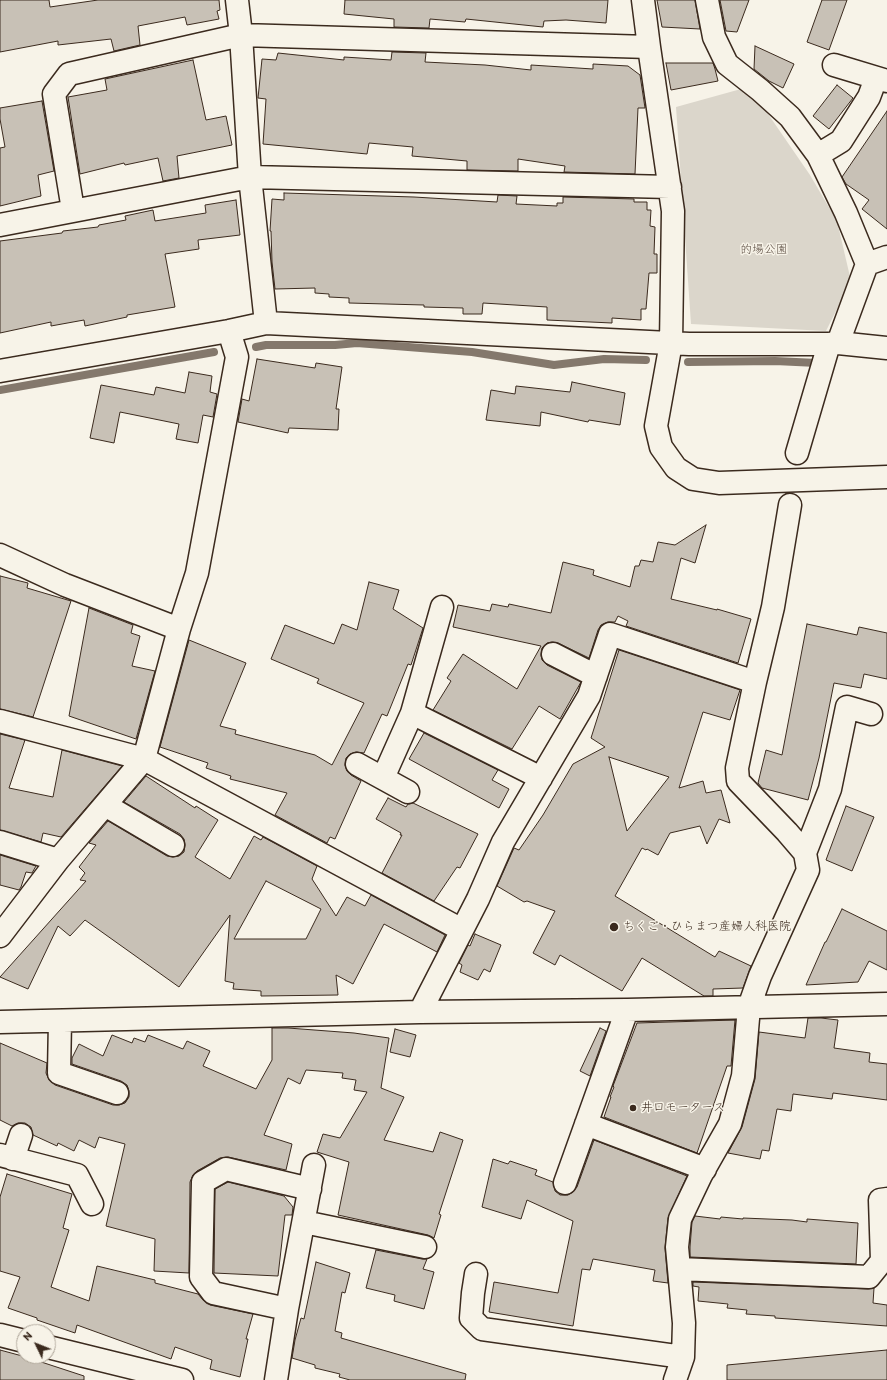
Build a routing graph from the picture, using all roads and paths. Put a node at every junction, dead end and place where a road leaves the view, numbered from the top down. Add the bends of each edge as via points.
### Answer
1 (237, 0) edge
2 (643, 0) edge
3 (707, 0) edge
4 (241, 35) junction
5 (649, 47) junction
6 (834, 65) dead end
7 (881, 79) edge
8 (818, 154) junction
9 (250, 177) junction
10 (670, 187) junction
11 (73, 210) junction
12 (0, 224) edge
13 (877, 261) edge
14 (266, 323) junction
15 (229, 331) junction
16 (671, 343) junction
17 (833, 343) junction
18 (887, 348) edge
19 (0, 371) edge
20 (797, 453) dead end
21 (887, 477) edge
22 (790, 505) dead end
23 (0, 555) edge
24 (442, 607) dead end
25 (179, 629) junction
26 (553, 654) dead end
27 (596, 676) junction
28 (755, 682) junction
29 (412, 713) junction
30 (871, 714) dead end
31 (0, 721) edge
32 (144, 759) junction
33 (357, 764) dead end
34 (383, 778) junction
35 (541, 778) junction
36 (408, 792) dead end
37 (105, 805) junction
38 (0, 842) edge
39 (173, 845) dead end
40 (805, 853) junction
41 (58, 860) junction
42 (462, 930) junction
43 (0, 936) edge
44 (887, 1004) edge
45 (748, 1008) junction
46 (627, 1010) junction
47 (420, 1012) junction
48 (60, 1021) junction
49 (0, 1022) edge
50 (117, 1092) dead end
51 (586, 1124) junction
52 (20, 1135) dead end
53 (7, 1157) edge
54 (314, 1165) dead end
55 (705, 1169) junction
56 (565, 1183) dead end
57 (310, 1189) junction
58 (887, 1199) edge
59 (92, 1204) dead end
60 (304, 1222) junction
61 (425, 1247) dead end
62 (679, 1269) junction
63 (476, 1274) dead end
64 (288, 1309) junction
65 (0, 1335) edge
66 (16, 1339) edge
67 (56, 1349) edge
68 (683, 1357) junction
69 (169, 1378) edge
70 (276, 1380) edge
71 (675, 1380) edge

1 - 4 street
2 - 5 street
3 - 8 street via 714,38 727,64 790,117
4 - 5 street
4 - 9 street
4 - 11 street via 69,74 54,94
5 - 10 street
6 - 7 street
7 - 8 street via 841,141
8 - 13 street via 846,213
9 - 10 street
9 - 11 street
9 - 14 street
10 - 16 street via 673,211
11 - 12 street
13 - 17 street
14 - 15 street
14 - 16 street
15 - 19 street
15 - 25 street via 237,357 197,573
16 - 17 street
16 - 21 street via 656,426 661,447 676,468 693,479 719,483
17 - 18 street
17 - 20 street
22 - 28 street via 773,607
23 - 25 street via 65,585
24 - 29 street
25 - 32 street
26 - 27 street
27 - 28 street via 610,634
27 - 35 street via 589,696
28 - 40 street via 737,768 738,781
29 - 34 street
29 - 35 street
30 - 40 street via 847,707 830,789
31 - 32 street
32 - 37 street
32 - 42 street
33 - 34 street
34 - 36 street
35 - 42 street via 503,842
37 - 39 street
37 - 41 street
38 - 41 street
40 - 45 street via 808,870
41 - 43 street
42 - 47 street
44 - 45 street
45 - 46 street
45 - 55 street via 743,1076 730,1124
46 - 47 street
46 - 51 street
47 - 48 street
48 - 49 street
48 - 50 street via 59,1073
51 - 55 street
51 - 56 street
52 - 53 street
53 - 59 street via 77,1175
54 - 57 street
55 - 62 street via 680,1219 677,1247
57 - 60 street
57 - 64 street via 226,1169 203,1182 202,1277 212,1293
58 - 62 street via 880,1200 882,1261 869,1277
60 - 61 street
60 - 64 street
62 - 68 street via 684,1323
63 - 68 street via 471,1318 482,1329
64 - 70 street
65 - 66 street
67 - 69 street
68 - 71 street

